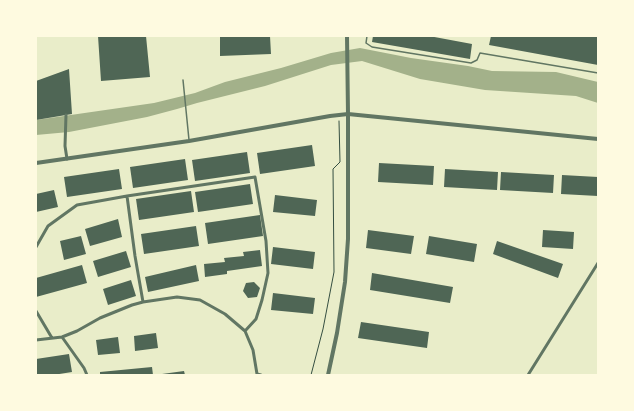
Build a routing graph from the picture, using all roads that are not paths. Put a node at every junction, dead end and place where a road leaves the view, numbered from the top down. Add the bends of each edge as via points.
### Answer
1 (347, 36) edge
2 (367, 36) edge
3 (598, 73) edge
4 (182, 80) dead end
5 (348, 114) junction
6 (66, 115) dead end
7 (598, 139) edge
8 (189, 142) junction
9 (67, 159) junction
10 (36, 163) edge
11 (127, 196) junction
12 (36, 247) edge
13 (598, 262) edge
14 (143, 302) junction
15 (36, 311) edge
16 (246, 331) junction
17 (62, 337) junction
18 (52, 338) junction
19 (36, 340) edge
20 (87, 375) edge
21 (258, 375) edge
22 (328, 375) edge
23 (528, 375) edge

1 - 5 street
2 - 3 lane via 366,43 372,47 463,62 471,63 477,60 480,52
4 - 8 lane
5 - 7 street
5 - 8 street
5 - 22 street via 346,282
6 - 9 street
8 - 9 street
9 - 10 street
11 - 12 street via 77,205 48,226
11 - 14 street
11 - 16 street via 255,176 266,241 268,273 256,319
13 - 23 street
14 - 16 street via 177,297 200,300 225,314
14 - 17 street via 100,318
15 - 18 street
16 - 21 street
17 - 18 street
17 - 20 street
18 - 19 street

